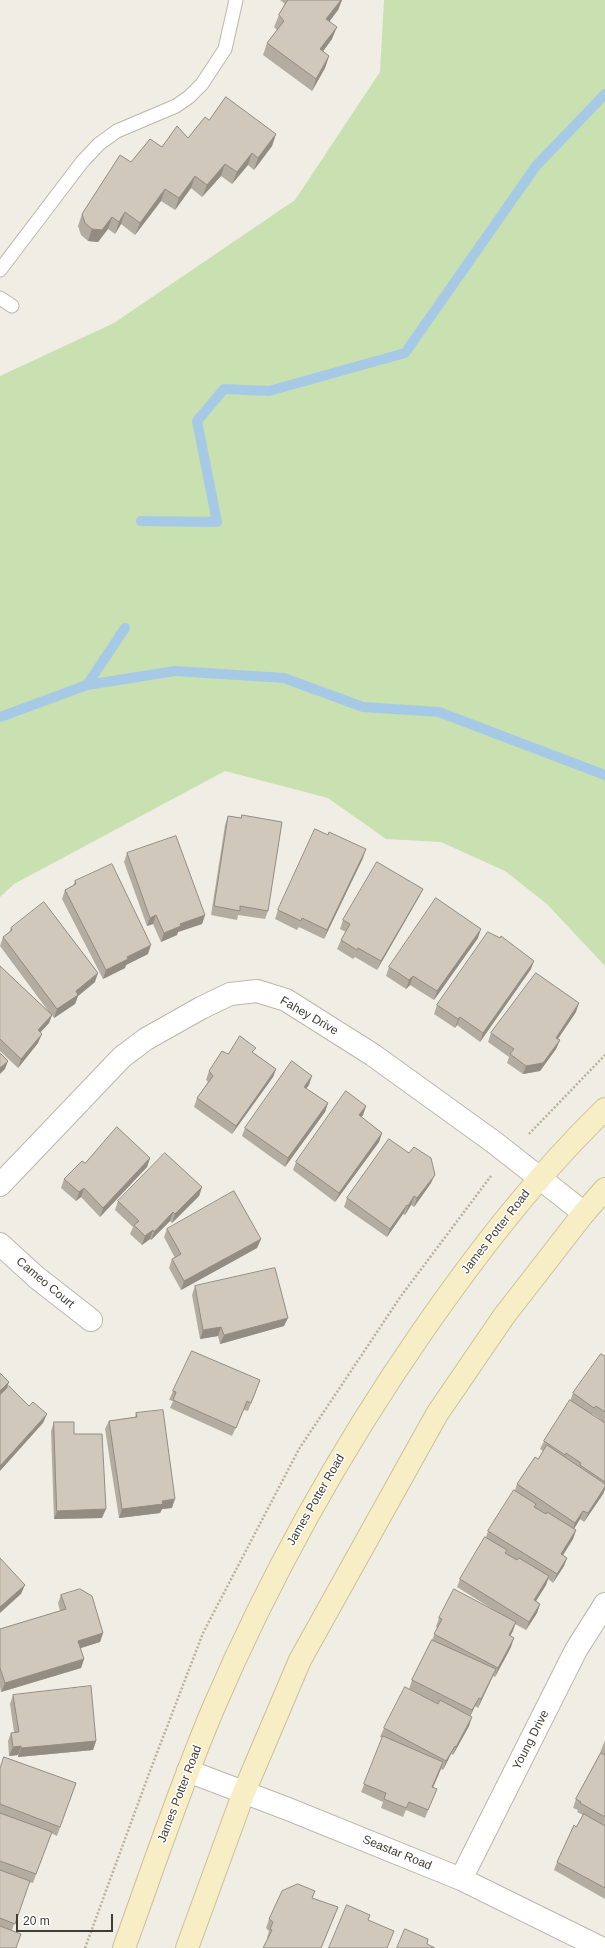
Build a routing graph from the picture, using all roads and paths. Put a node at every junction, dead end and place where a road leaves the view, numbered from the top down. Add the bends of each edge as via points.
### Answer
1 (236, 0) edge
2 (0, 270) edge
3 (0, 298) edge
4 (12, 306) dead end
5 (605, 1055) edge
6 (605, 1109) edge
7 (540, 1122) dead end
8 (539, 1178) junction
9 (0, 1185) edge
10 (605, 1189) edge
11 (584, 1213) junction
12 (0, 1244) edge
13 (91, 1320) dead end
14 (605, 1604) edge
15 (188, 1771) junction
16 (244, 1792) junction
17 (461, 1879) junction
18 (124, 1948) edge
19 (187, 1948) edge
20 (602, 1948) edge

1 - 2 lane via 225,49 202,84 176,106 117,131 99,144 82,162
3 - 4 lane
5 - 7 path
6 - 8 main road, James Potter Road
8 - 9 street, Fahey Drive via 373,1055 286,1000 257,991 230,994 173,1023 128,1052
8 - 11 street, Fahey Drive
8 - 15 main road, James Potter Road via 451,1290 381,1391 335,1465 287,1552 246,1637
10 - 11 main road
11 - 16 main road via 504,1316 437,1414 300,1660
12 - 13 street, Cameo Court via 36,1277
14 - 17 street, Young Drive via 576,1650
15 - 16 street, Seastar Road
15 - 18 main road, James Potter Road
16 - 17 street, Seastar Road
16 - 19 main road
17 - 20 street, Seastar Road

